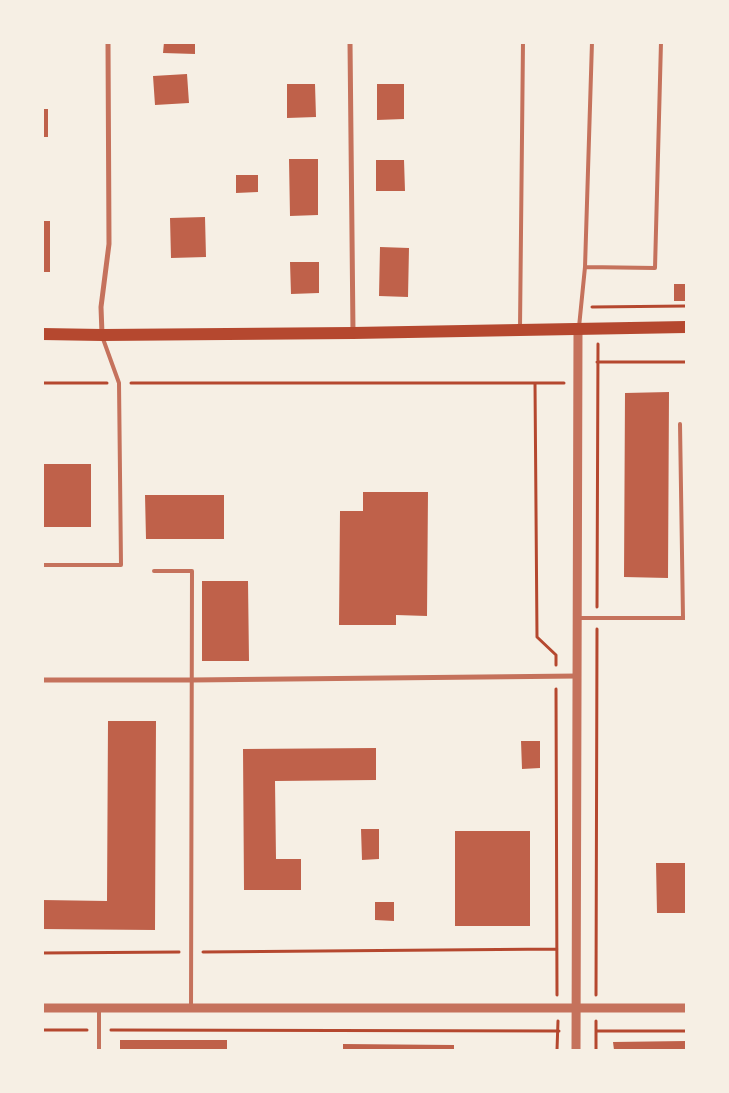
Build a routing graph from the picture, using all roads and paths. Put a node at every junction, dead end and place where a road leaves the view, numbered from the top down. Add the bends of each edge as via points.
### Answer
1 (108, 42) edge
2 (350, 42) edge
3 (522, 42) edge
4 (592, 42) edge
5 (661, 42) edge
6 (585, 267) junction
7 (686, 306) edge
8 (580, 307) junction
9 (686, 327) edge
10 (599, 329) junction
11 (520, 330) junction
12 (578, 330) junction
13 (353, 333) junction
14 (42, 334) edge
15 (102, 335) junction
16 (579, 362) junction
17 (598, 362) junction
18 (686, 362) edge
19 (42, 382) edge
20 (120, 382) junction
21 (579, 382) junction
22 (535, 383) junction
23 (680, 424) dead end
24 (42, 565) edge
25 (154, 571) dead end
26 (578, 618) junction
27 (597, 618) junction
28 (685, 618) edge
29 (556, 676) junction
30 (578, 676) junction
31 (42, 680) edge
32 (192, 680) junction
33 (557, 949) junction
34 (191, 952) junction
35 (42, 953) edge
36 (42, 1008) edge
37 (99, 1008) junction
38 (191, 1008) junction
39 (558, 1008) junction
40 (576, 1008) junction
41 (596, 1008) junction
42 (686, 1008) edge
43 (42, 1030) edge
44 (99, 1030) junction
45 (596, 1031) junction
46 (686, 1032) edge
47 (99, 1050) edge
48 (558, 1050) edge
49 (576, 1050) edge
50 (596, 1050) edge

1 - 15 street via 109,244 101,307
2 - 13 street
3 - 11 lane
4 - 6 lane
5 - 6 lane via 655,268
6 - 8 lane
7 - 8 path
8 - 12 lane
9 - 10 main road
10 - 12 main road
10 - 17 path
11 - 12 main road
11 - 13 main road
12 - 16 street
13 - 15 main road
14 - 15 main road
15 - 20 lane
16 - 17 path
16 - 21 street
17 - 18 path
17 - 27 path
19 - 20 path
20 - 22 path
20 - 24 lane via 122,565
21 - 22 path
21 - 26 street
22 - 29 path via 537,637 556,655
23 - 28 lane
25 - 32 lane via 192,571
26 - 27 lane
26 - 30 street
27 - 28 lane
27 - 41 path
29 - 30 street
29 - 32 street
29 - 33 path
30 - 40 street
31 - 32 street
32 - 34 lane
33 - 34 path
33 - 39 path
34 - 35 path
34 - 38 lane
36 - 37 street
37 - 38 street
37 - 44 lane
38 - 39 street
39 - 40 street
40 - 41 street
40 - 49 street
41 - 42 street
41 - 45 path
43 - 44 path
44 - 47 lane
44 - 48 path via 558,1032
45 - 46 path
45 - 50 path

